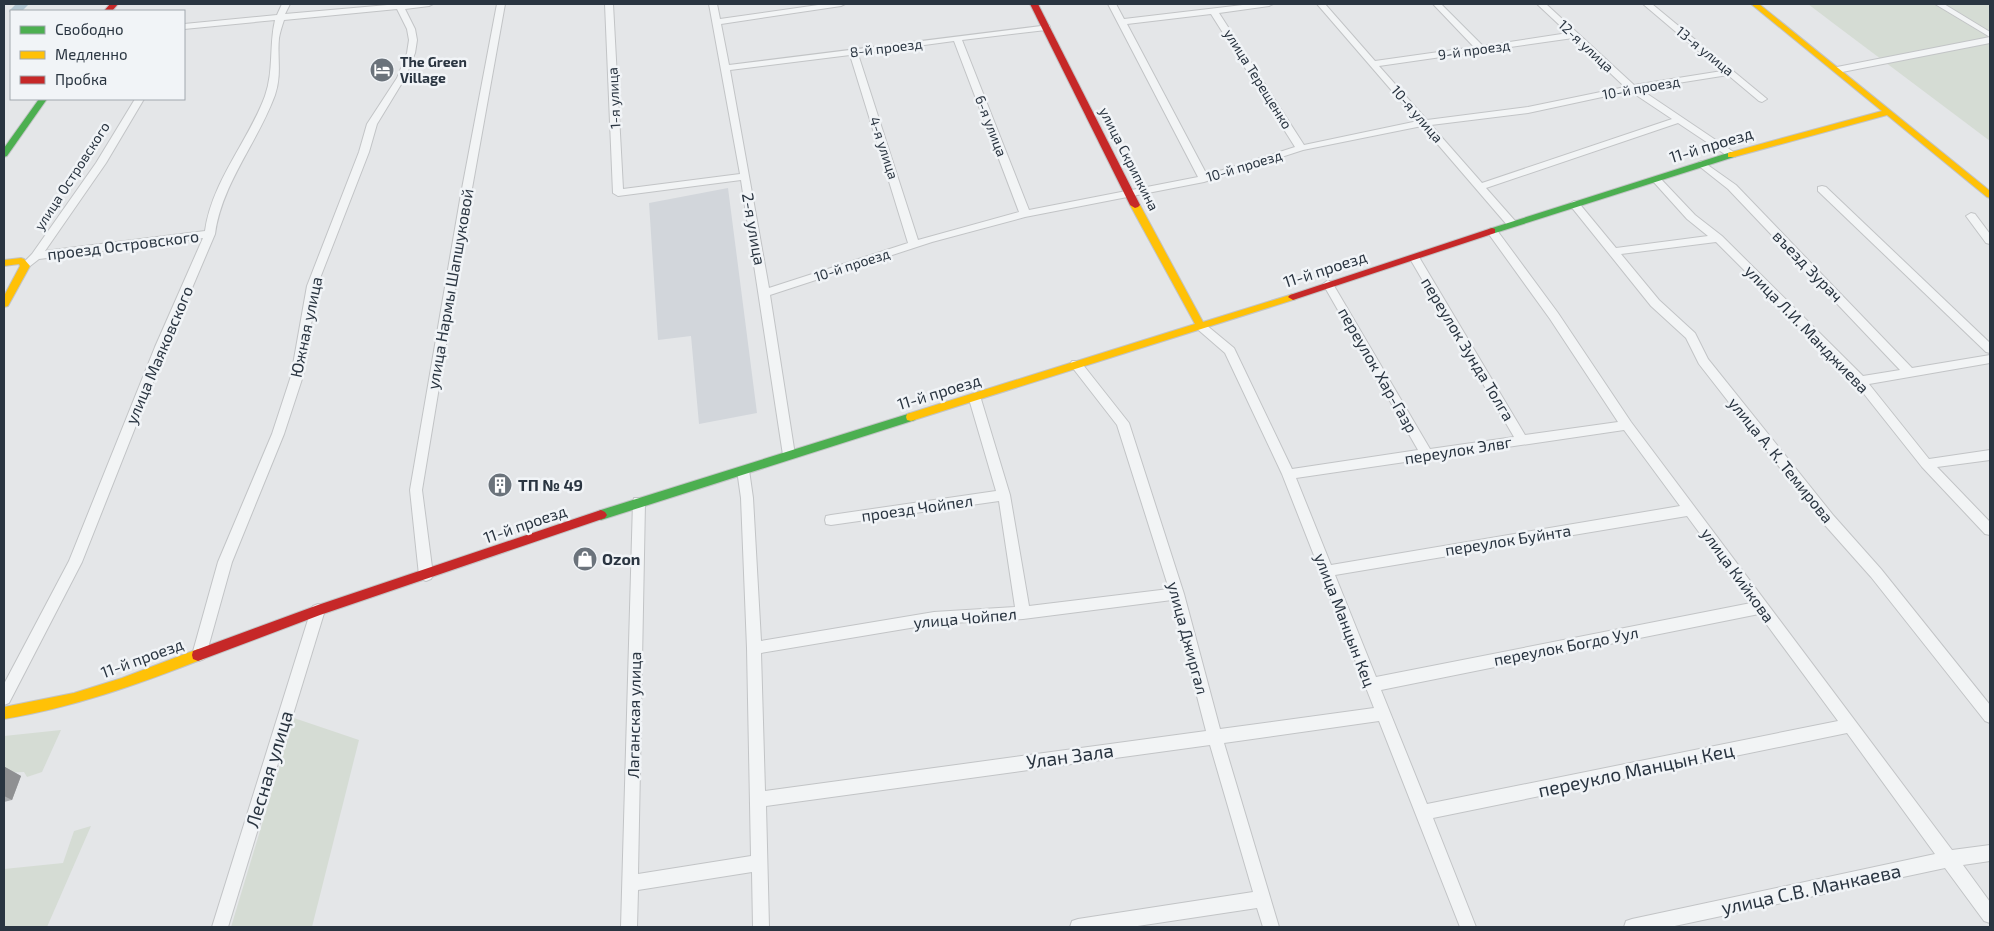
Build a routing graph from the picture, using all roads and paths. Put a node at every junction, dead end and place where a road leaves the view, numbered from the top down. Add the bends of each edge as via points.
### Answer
1 (286, 4) edge
2 (429, 4) edge
3 (501, 4) edge
4 (609, 4) edge
5 (712, 4) edge
6 (841, 4) edge
7 (1034, 4) edge
8 (1112, 4) edge
9 (1270, 4) edge
10 (1322, 4) edge
11 (1437, 4) edge
12 (1541, 4) edge
13 (1647, 4) edge
14 (1755, 4) edge
15 (1939, 4) edge
16 (400, 6) junction
17 (1214, 10) junction
18 (280, 17) junction
19 (716, 22) junction
20 (1123, 22) junction
21 (187, 25) edge
22 (1046, 27) junction
23 (1990, 34) edge
24 (1574, 35) junction
25 (957, 39) junction
26 (1990, 40) edge
27 (1481, 50) junction
28 (853, 52) junction
29 (1373, 64) junction
30 (726, 68) junction
31 (1837, 70) junction
32 (1730, 72) junction
33 (1632, 88) junction
34 (1762, 99) dead end
35 (42, 100) edge
36 (138, 100) edge
37 (1888, 112) junction
38 (1679, 120) junction
39 (1424, 123) junction
40 (1301, 148) junction
41 (4, 154) edge
42 (1732, 155) junction
43 (1702, 164) junction
44 (745, 176) junction
45 (1204, 179) junction
46 (1656, 179) junction
47 (1480, 187) junction
48 (1822, 189) dead end
49 (1129, 194) junction
50 (1990, 195) edge
51 (1574, 204) junction
52 (1025, 214) junction
53 (1971, 216) dead end
54 (1512, 224) junction
55 (1492, 231) junction
56 (210, 234) junction
57 (1718, 238) junction
58 (1990, 241) edge
59 (914, 245) junction
60 (1612, 252) junction
61 (36, 256) junction
62 (1414, 257) junction
63 (4, 263) edge
64 (25, 266) junction
65 (1328, 284) junction
66 (765, 293) junction
67 (4, 304) edge
68 (1200, 327) junction
69 (1990, 349) edge
70 (1990, 360) edge
71 (1076, 364) junction
72 (1910, 373) junction
73 (1860, 381) junction
74 (975, 399) junction
75 (1627, 425) junction
76 (1522, 440) junction
77 (789, 455) junction
78 (1427, 455) junction
79 (1990, 455) edge
80 (1926, 464) junction
81 (743, 470) junction
82 (1288, 474) junction
83 (1004, 496) junction
84 (639, 502) junction
85 (1690, 510) junction
86 (831, 520) dead end
87 (1990, 530) edge
88 (1326, 570) junction
89 (426, 575) junction
90 (1177, 594) junction
91 (1762, 608) junction
92 (318, 610) junction
93 (1022, 613) junction
94 (754, 648) junction
95 (199, 655) junction
96 (1371, 685) junction
97 (4, 698) edge
98 (4, 713) edge
99 (1382, 714) junction
100 (1990, 716) edge
101 (1849, 726) junction
102 (1215, 737) junction
103 (757, 800) junction
104 (1422, 813) junction
105 (1990, 853) edge
106 (1948, 859) junction
107 (759, 863) junction
108 (630, 883) junction
109 (1263, 899) junction
110 (1990, 916) edge
111 (220, 927) edge
112 (628, 927) edge
113 (761, 927) edge
114 (1078, 927) edge
115 (1271, 927) edge
116 (1468, 927) edge
117 (1633, 927) edge

1 - 18 street, улица Маяковского
2 - 16 street
3 - 89 street, улица Нармы Шапшуковой via 416,490
4 - 44 street, 1-я улица via 618,193
5 - 19 street, 2-я улица
6 - 19 street
7 - 22 main road, улица Скрипкина
8 - 20 street
9 - 17 street
10 - 29 street, 10-я улица
11 - 27 street
12 - 24 street, 12-я улица
13 - 32 street, 13-я улица
14 - 31 main road
15 - 23 street
16 - 18 street
16 - 95 street, Южная улица via 411,29 411,53 372,124 312,286 297,376 278,434 224,562
17 - 20 street
17 - 40 street, улица Терещенко
18 - 21 street
18 - 56 street, улица Маяковского via 275,80 260,121 241,151 222,193
19 - 30 street, 2-я улица
20 - 45 street
22 - 25 street, 8-й проезд
22 - 49 main road, улица Скрипкина
24 - 27 street, 9-й проезд
24 - 33 street, 12-я улица
25 - 28 street, 8-й проезд
25 - 52 street, 6-я улица
26 - 31 street
27 - 29 street, 9-й проезд
28 - 30 street, 8-й проезд
28 - 59 street, 4-я улица
29 - 39 street, 10-я улица
30 - 44 street, 2-я улица
31 - 37 main road
32 - 33 street, 10-й проезд
32 - 34 street, 13-я улица
33 - 38 street, 12-я улица
33 - 39 street, 10-й проезд via 1528,110
35 - 41 main road
36 - 61 street, улица Островского via 101,163
37 - 42 main road, 11-й проезд
37 - 50 main road
38 - 42 street, 12-я улица
38 - 47 street, 11-й проезд
39 - 40 street, 10-й проезд
39 - 47 street, 10-я улица
40 - 45 street, 10-й проезд
42 - 43 main road, 11-й проезд
43 - 46 main road, 11-й проезд
43 - 72 street, въезд Зурач via 1732,187
44 - 66 street, 2-я улица
45 - 49 street, 10-й проезд
46 - 51 main road, 11-й проезд
46 - 57 street, улица Л.И. Манджиева
47 - 54 street, 10-я улица
48 - 69 street
49 - 52 street, 10-й проезд
49 - 68 main road, улица Скрипкина
51 - 54 main road, 11-й проезд
51 - 60 street, улица А. К. Темирова
52 - 59 street, 10-й проезд
53 - 58 street
54 - 55 main road, 11-й проезд
55 - 62 main road, 11-й проезд
55 - 75 street, улица Кийкова
56 - 61 street, проезд Островского
56 - 97 street, улица Маяковского via 75,562
57 - 60 street
57 - 73 street, улица Л.И. Манджиева
59 - 66 street, 10-й проезд
60 - 100 street, улица А. К. Темирова via 1655,303 1691,336 1703,361
61 - 64 street, улица Островского
62 - 65 main road, 11-й проезд
62 - 76 street, переулок Зунда Толга
63 - 64 main road via 21,260
64 - 67 main road, улица Островского
65 - 68 main road, 11-й проезд
65 - 78 street, переулок Хар-Газр
66 - 77 street, 2-я улица
68 - 71 main road, 11-й проезд
68 - 82 street, улица Манцын Кец via 1230,352
70 - 72 street
71 - 74 main road, 11-й проезд
71 - 90 street, улица Джиргал via 1123,423
72 - 73 street
73 - 80 street, улица Л.И. Манджиева
74 - 77 main road, 11-й проезд
74 - 83 street
75 - 76 street, переулок Элвг
75 - 85 street, улица Кийкова
76 - 78 street, переулок Элвг
77 - 81 main road, 11-й проезд
78 - 82 street, переулок Элвг
79 - 80 street
80 - 87 street, улица Л.И. Манджиева
81 - 84 main road, 11-й проезд
81 - 94 street
82 - 88 street, улица Манцын Кец
83 - 86 street, проезд Чойпел
83 - 93 street
84 - 89 main road, 11-й проезд
84 - 108 street, Лаганская улица
85 - 88 street, переулок Буйнта
85 - 91 street, улица Кийкова
88 - 96 street, улица Манцын Кец
89 - 92 main road, 11-й проезд
90 - 93 street, улица Чойпел
90 - 102 street, улица Джиргал
91 - 96 street, переулок Богдо Уул
91 - 101 street, улица Кийкова
92 - 95 main road, 11-й проезд
92 - 111 street, Лесная улица
93 - 94 street, улица Чойпел via 934,618
94 - 103 street
95 - 98 main road, 11-й проезд via 74,699
96 - 99 street, улица Манцын Кец
99 - 102 street, Улан Зала
99 - 104 street, улица Манцын Кец
101 - 104 street, переукло Манцын Кец
101 - 106 street, улица Кийкова
102 - 103 street, Улан Зала
102 - 109 street, улица Джиргал
103 - 107 street
104 - 116 street, улица Манцын Кец
105 - 106 street, улица С.В. Манкаева
106 - 110 street, улица Кийкова
106 - 117 street, улица С.В. Манкаева
107 - 108 street
107 - 113 street
108 - 112 street, Лаганская улица
109 - 114 street
109 - 115 street, улица Джиргал

